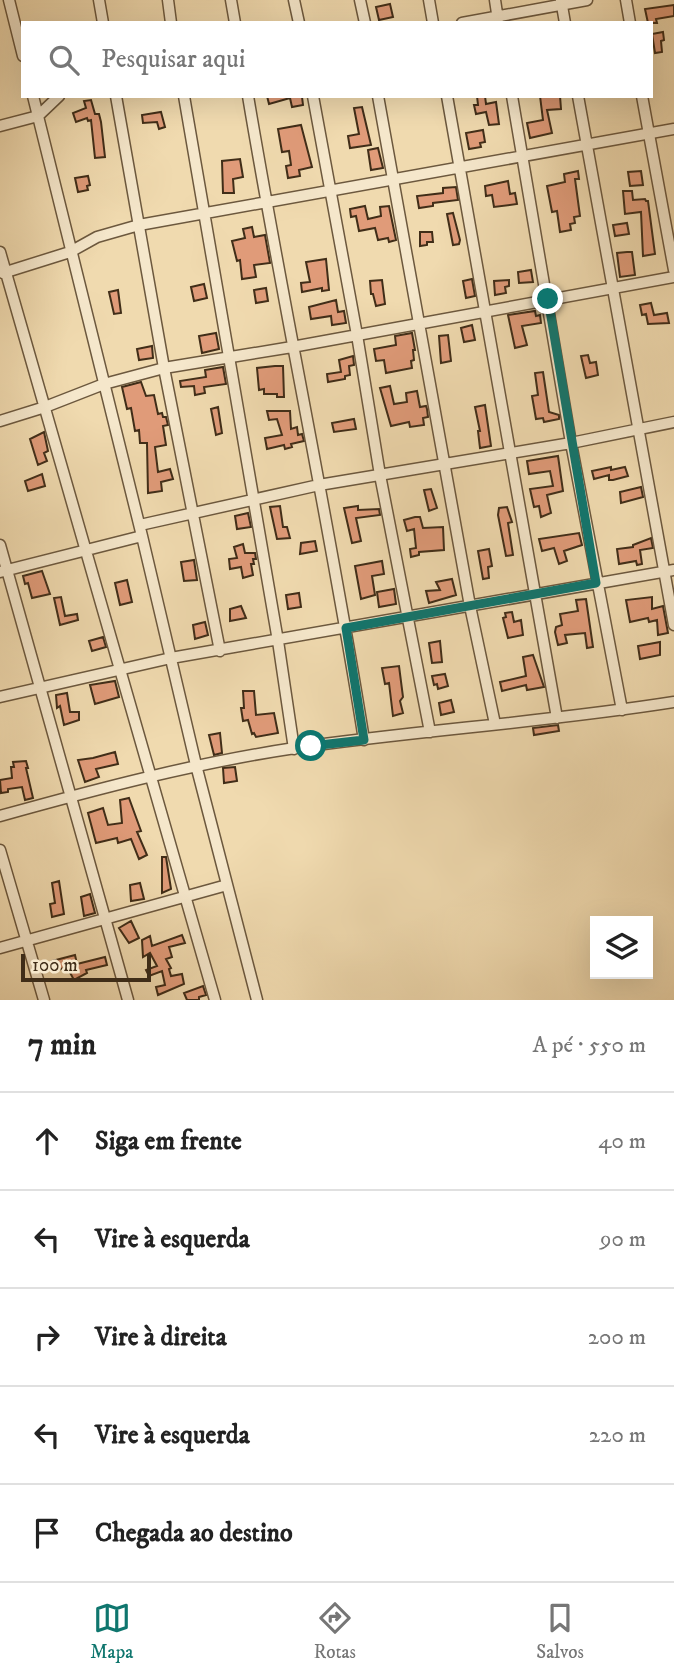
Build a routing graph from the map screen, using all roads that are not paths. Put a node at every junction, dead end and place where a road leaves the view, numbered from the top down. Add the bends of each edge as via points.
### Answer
1 (9, 0) edge
2 (99, 0) edge
3 (167, 0) edge
4 (231, 0) edge
5 (294, 0) edge
6 (360, 0) edge
7 (429, 0) edge
8 (495, 0) edge
9 (587, 0) edge
10 (626, 0) edge
11 (561, 3) edge
12 (498, 20) edge
13 (103, 21) edge
14 (172, 21) edge
15 (235, 21) edge
16 (299, 21) edge
17 (365, 21) edge
18 (433, 21) edge
19 (565, 21) edge
20 (630, 21) edge
21 (21, 48) edge
22 (34, 98) edge
23 (58, 98) edge
24 (117, 98) edge
25 (184, 98) edge
26 (248, 98) edge
27 (313, 98) edge
28 (378, 98) edge
29 (447, 98) edge
30 (512, 98) edge
31 (578, 98) edge
32 (642, 98) edge
33 (38, 116) junction
34 (0, 127) edge
35 (674, 129) edge
36 (649, 134) junction
37 (587, 144) junction
38 (523, 156) junction
39 (461, 167) junction
40 (393, 180) junction
41 (331, 191) junction
42 (266, 201) junction
43 (204, 214) junction
44 (139, 225) junction
45 (0, 252) edge
46 (70, 252) junction
47 (674, 270) edge
48 (3, 273) edge
49 (674, 277) edge
50 (613, 288) junction
51 (548, 299) junction
52 (485, 312) junction
53 (420, 324) junction
54 (357, 335) junction
55 (292, 347) junction
56 (229, 358) junction
57 (164, 368) junction
58 (104, 383) junction
59 (45, 407) junction
60 (0, 421) edge
61 (674, 422) edge
62 (638, 430) junction
63 (571, 443) junction
64 (511, 452) junction
65 (444, 464) junction
66 (380, 475) junction
67 (319, 485) junction
68 (253, 500) junction
69 (192, 515) junction
70 (141, 530) junction
71 (0, 545) edge
72 (86, 551) junction
73 (3, 571) edge
74 (669, 571) edge
75 (596, 583) junction
76 (536, 594) junction
77 (470, 606) junction
78 (408, 617) junction
79 (674, 625) edge
80 (346, 628) junction
81 (278, 640) junction
82 (220, 651) junction
83 (171, 658) junction
84 (120, 670) junction
85 (38, 687) junction
86 (0, 697) edge
87 (674, 702) edge
88 (622, 710) junction
89 (558, 718) junction
90 (495, 724) junction
91 (429, 732) junction
92 (364, 740) junction
93 (294, 748) junction
94 (196, 765) junction
95 (151, 776) junction
96 (69, 797) junction
97 (0, 816) edge
98 (0, 850) edge
99 (227, 885) junction
100 (186, 898) junction
101 (104, 919) junction
102 (26, 940) junction
103 (0, 948) edge
104 (44, 1000) edge
105 (128, 1000) edge
106 (215, 1000) edge
107 (257, 1000) edge

1 - 21 street
2 - 13 street
3 - 14 street
4 - 15 street
5 - 16 street
6 - 17 street
7 - 18 street
8 - 12 street
9 - 11 street
10 - 20 street
11 - 12 street
11 - 19 street
22 - 33 street
23 - 33 street
24 - 44 street
25 - 43 street
26 - 42 street
27 - 41 street
28 - 40 street
29 - 39 street
30 - 38 street
31 - 37 street
32 - 36 street
33 - 34 street
33 - 46 street
35 - 36 street
36 - 37 street
36 - 47 street
37 - 38 street
37 - 50 street
38 - 39 street
38 - 51 street
39 - 40 street
39 - 52 street
40 - 41 street
40 - 53 street
41 - 42 street
41 - 54 street
42 - 43 street
42 - 55 street
43 - 44 street
43 - 56 street
44 - 46 street via 97,237
44 - 57 street
45 - 48 street
46 - 48 street
46 - 58 street
48 - 59 street
49 - 50 street
50 - 51 street
50 - 62 street
51 - 52 street
51 - 63 street
52 - 53 street
52 - 64 street
53 - 54 street
53 - 65 street
54 - 55 street
54 - 66 street
55 - 56 street
55 - 67 street
56 - 57 street
56 - 68 street
57 - 58 street
57 - 69 street
58 - 59 street
58 - 70 street
59 - 60 street
59 - 72 street
61 - 62 street
62 - 63 street
62 - 74 street
63 - 64 street
63 - 75 street
64 - 65 street
64 - 76 street
65 - 66 street
65 - 77 street
66 - 67 street
66 - 78 street
67 - 68 street
67 - 80 street
68 - 69 street
68 - 81 street
69 - 70 street
69 - 82 street
70 - 72 street
70 - 83 street
71 - 73 street
72 - 73 street
72 - 84 street
73 - 85 street
74 - 75 street
74 - 79 street
75 - 76 street
75 - 88 street
76 - 77 street
76 - 89 street
77 - 78 street
77 - 90 street
78 - 80 street
78 - 91 street
80 - 81 street
80 - 92 street
81 - 82 street
81 - 93 street
82 - 83 street
83 - 84 street
83 - 94 street
84 - 85 street
84 - 95 street
85 - 86 street
85 - 96 street
87 - 88 street
88 - 89 street
89 - 90 street
90 - 91 street
91 - 92 street
92 - 93 street
93 - 94 street
94 - 95 street
94 - 99 street
95 - 96 street
95 - 100 street
96 - 97 street
96 - 101 street
98 - 102 street
99 - 100 street
99 - 107 street
100 - 101 street
100 - 106 street
101 - 102 street
101 - 105 street
102 - 103 street
102 - 104 street

